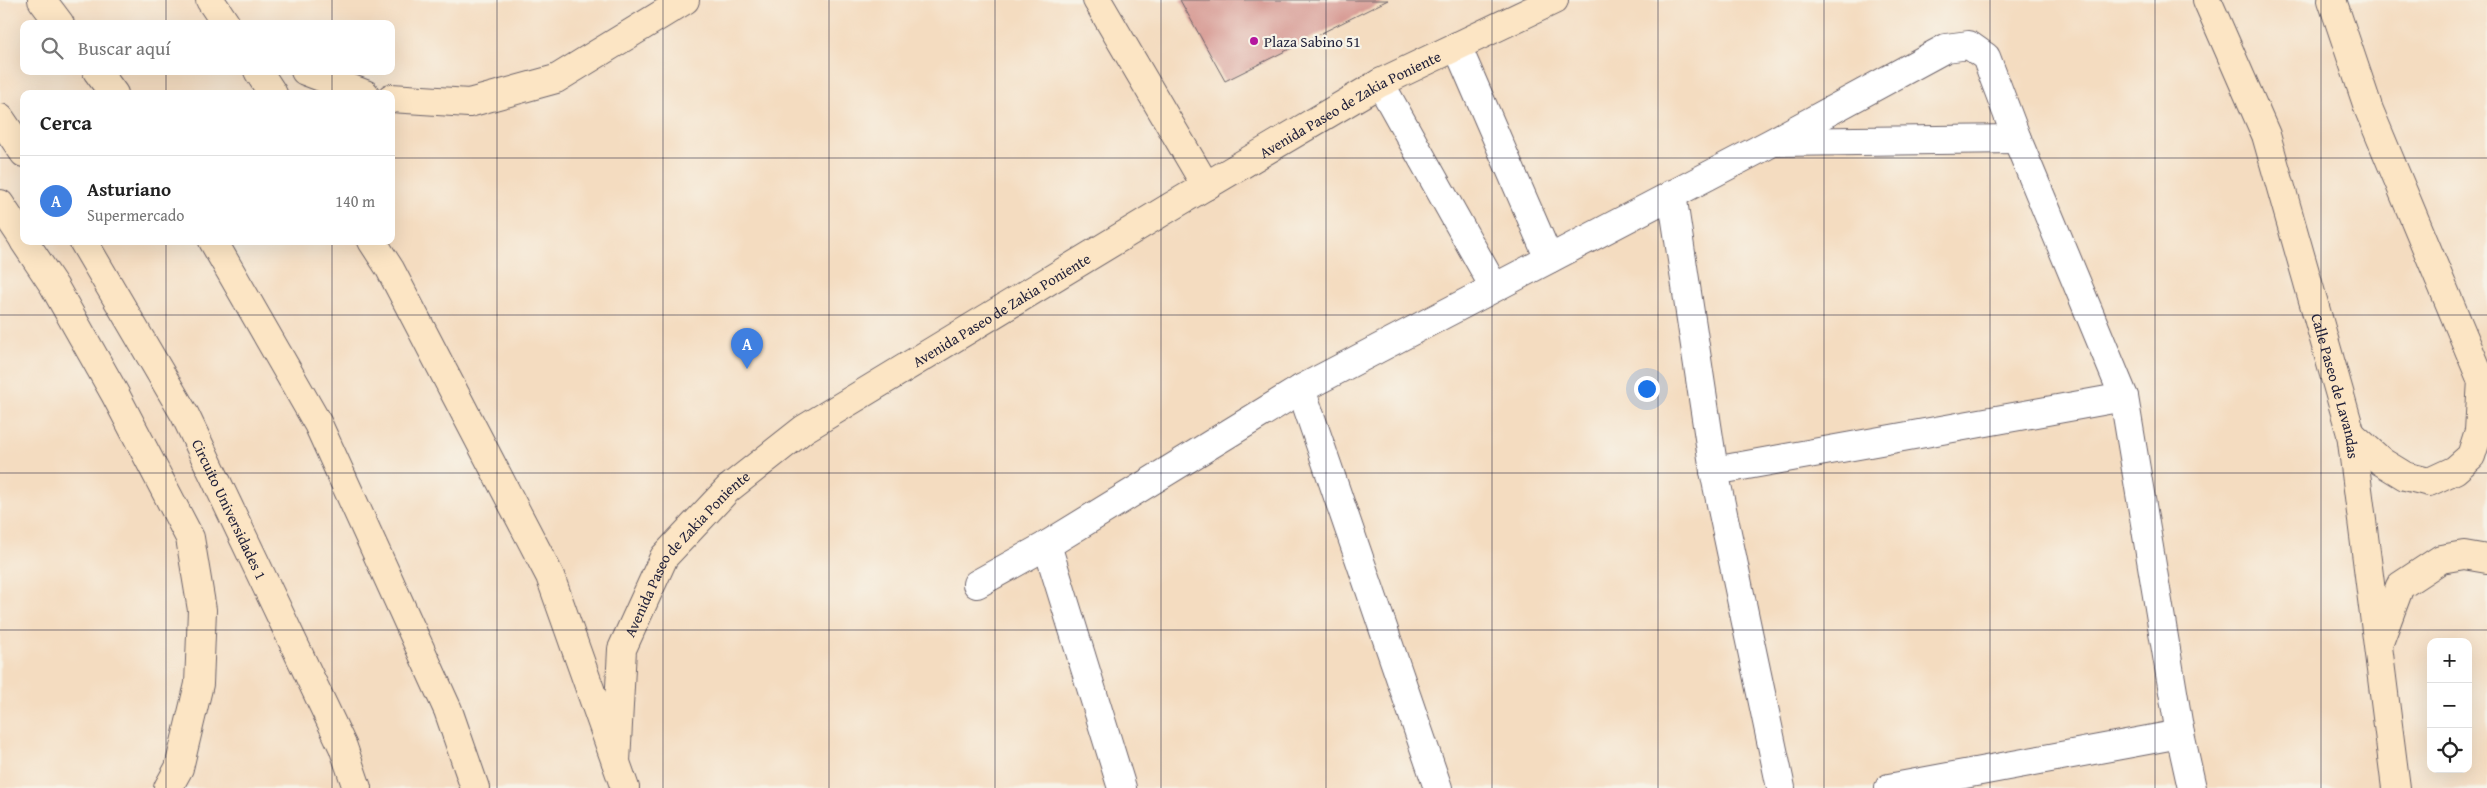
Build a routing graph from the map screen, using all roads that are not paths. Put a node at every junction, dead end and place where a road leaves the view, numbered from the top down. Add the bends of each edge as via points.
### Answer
1 (42, 0) edge
2 (210, 0) edge
3 (685, 0) edge
4 (1097, 0) edge
5 (1554, 0) edge
6 (2207, 0) edge
7 (2332, 0) edge
8 (57, 20) edge
9 (223, 20) edge
10 (1457, 46) junction
11 (99, 75) edge
12 (261, 75) edge
13 (315, 75) edge
14 (1380, 83) junction
15 (111, 90) edge
16 (270, 90) edge
17 (355, 90) edge
18 (395, 98) edge
19 (0, 118) edge
20 (2016, 139) junction
21 (1771, 142) junction
22 (20, 147) edge
23 (1206, 186) junction
24 (1672, 194) junction
25 (0, 204) edge
26 (20, 235) edge
27 (27, 245) edge
28 (85, 245) edge
29 (215, 245) edge
30 (375, 245) edge
31 (1549, 259) junction
32 (1494, 287) junction
33 (2485, 386) edge
34 (1301, 390) junction
35 (2124, 397) junction
36 (2351, 434) junction
37 (1714, 471) junction
38 (1047, 545) junction
39 (2487, 559) edge
40 (977, 584) dead end
41 (2378, 644) junction
42 (2180, 734) junction
43 (616, 762) junction
44 (168, 788) edge
45 (357, 788) edge
46 (475, 788) edge
47 (625, 788) edge
48 (1122, 788) edge
49 (1438, 788) edge
50 (1782, 788) edge
51 (1889, 788) edge
52 (2192, 788) edge
53 (2396, 788) edge

1 - 8 street
2 - 9 street
3 - 18 street via 556,78 469,104
4 - 23 street
5 - 10 street, Avenida Paseo de Zakia Poniente
6 - 36 street, Calle Paseo de Lavandas via 2266,135
7 - 33 street via 2369,110
10 - 14 street, Avenida Paseo de Zakia Poniente
10 - 31 street
11 - 15 street
12 - 16 street
13 - 17 street
14 - 23 street, Avenida Paseo de Zakia Poniente
14 - 32 street
19 - 22 street
20 - 21 street
20 - 21 street via 1986,58 1969,45 1946,48
20 - 35 street
21 - 24 street
23 - 43 street, Avenida Paseo de Zakia Poniente via 804,429 728,489 664,557 622,648
24 - 31 street
24 - 37 street
25 - 26 street
27 - 44 street via 54,286 115,394 190,538 202,610 199,684 178,768
28 - 45 street, Circuito Universidades 1 via 186,416 343,747
29 - 46 street via 318,424 448,710
30 - 43 street via 550,576
31 - 32 street
32 - 34 street
33 - 36 street via 2479,431 2471,456 2455,470 2429,482 2405,476 2382,462
34 - 38 street
34 - 49 street
35 - 37 street
35 - 42 street
36 - 41 street, Calle Paseo de Lavandas
37 - 50 street
38 - 40 street
38 - 48 street
39 - 41 street via 2464,555 2441,559 2400,586
41 - 53 street, Calle Paseo de Lavandas
42 - 51 street
42 - 52 street
43 - 47 street

